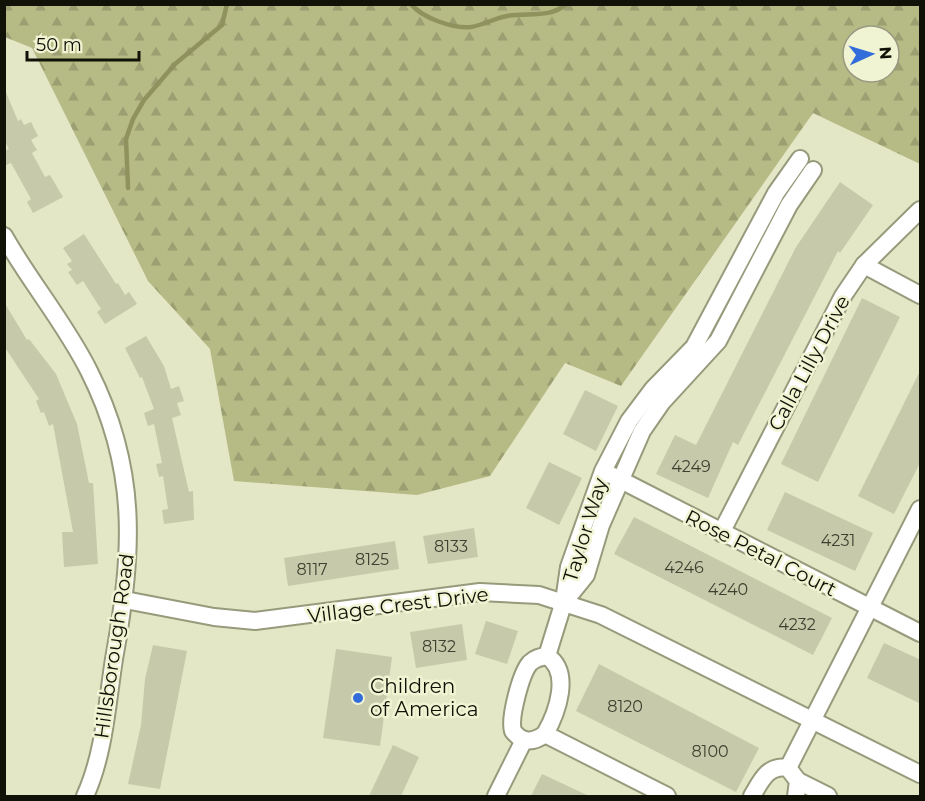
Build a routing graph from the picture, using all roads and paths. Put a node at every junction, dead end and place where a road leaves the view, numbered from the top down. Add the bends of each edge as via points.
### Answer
1 (921, 210) edge
2 (4, 236) edge
3 (9, 255) edge
4 (864, 265) junction
5 (921, 295) edge
6 (603, 471) junction
7 (619, 479) junction
8 (921, 509) edge
9 (721, 533) junction
10 (125, 600) junction
11 (564, 601) junction
12 (869, 608) junction
13 (921, 633) edge
14 (547, 656) junction
15 (812, 720) junction
16 (545, 734) junction
17 (524, 740) junction
18 (921, 774) edge
19 (794, 782) edge
20 (85, 796) edge
21 (496, 796) edge
22 (666, 796) edge
23 (752, 796) edge
24 (828, 796) edge

1 - 4 street, Calla Lilly Drive
2 - 3 street, Hillsborough Road
3 - 10 street, Hillsborough Road via 89,371 117,444 129,519
4 - 5 street
4 - 9 street, Calla Lilly Drive via 843,296
6 - 7 street, Rose Petal Court
6 - 7 street, Taylor Way via 629,421 653,389 694,347 776,193 807,164 718,341 662,402 642,431
6 - 11 street, Taylor Way via 569,567
7 - 9 street, Rose Petal Court
7 - 11 street, Taylor Way via 586,575
8 - 12 street
9 - 12 street, Rose Petal Court
10 - 11 street, Village Crest Drive via 255,621 480,592 539,595
10 - 20 street, Hillsborough Road via 100,741
11 - 14 street
11 - 15 street, Village Crest Drive via 601,615
12 - 13 street, Rose Petal Court
12 - 15 street
14 - 16 street via 559,668 561,682
14 - 17 street via 528,665 512,716 513,731
15 - 18 street, Village Crest Drive
15 - 19 street
16 - 17 street via 532,741
16 - 22 street
17 - 21 street
19 - 23 street via 781,766 768,772
19 - 24 street

